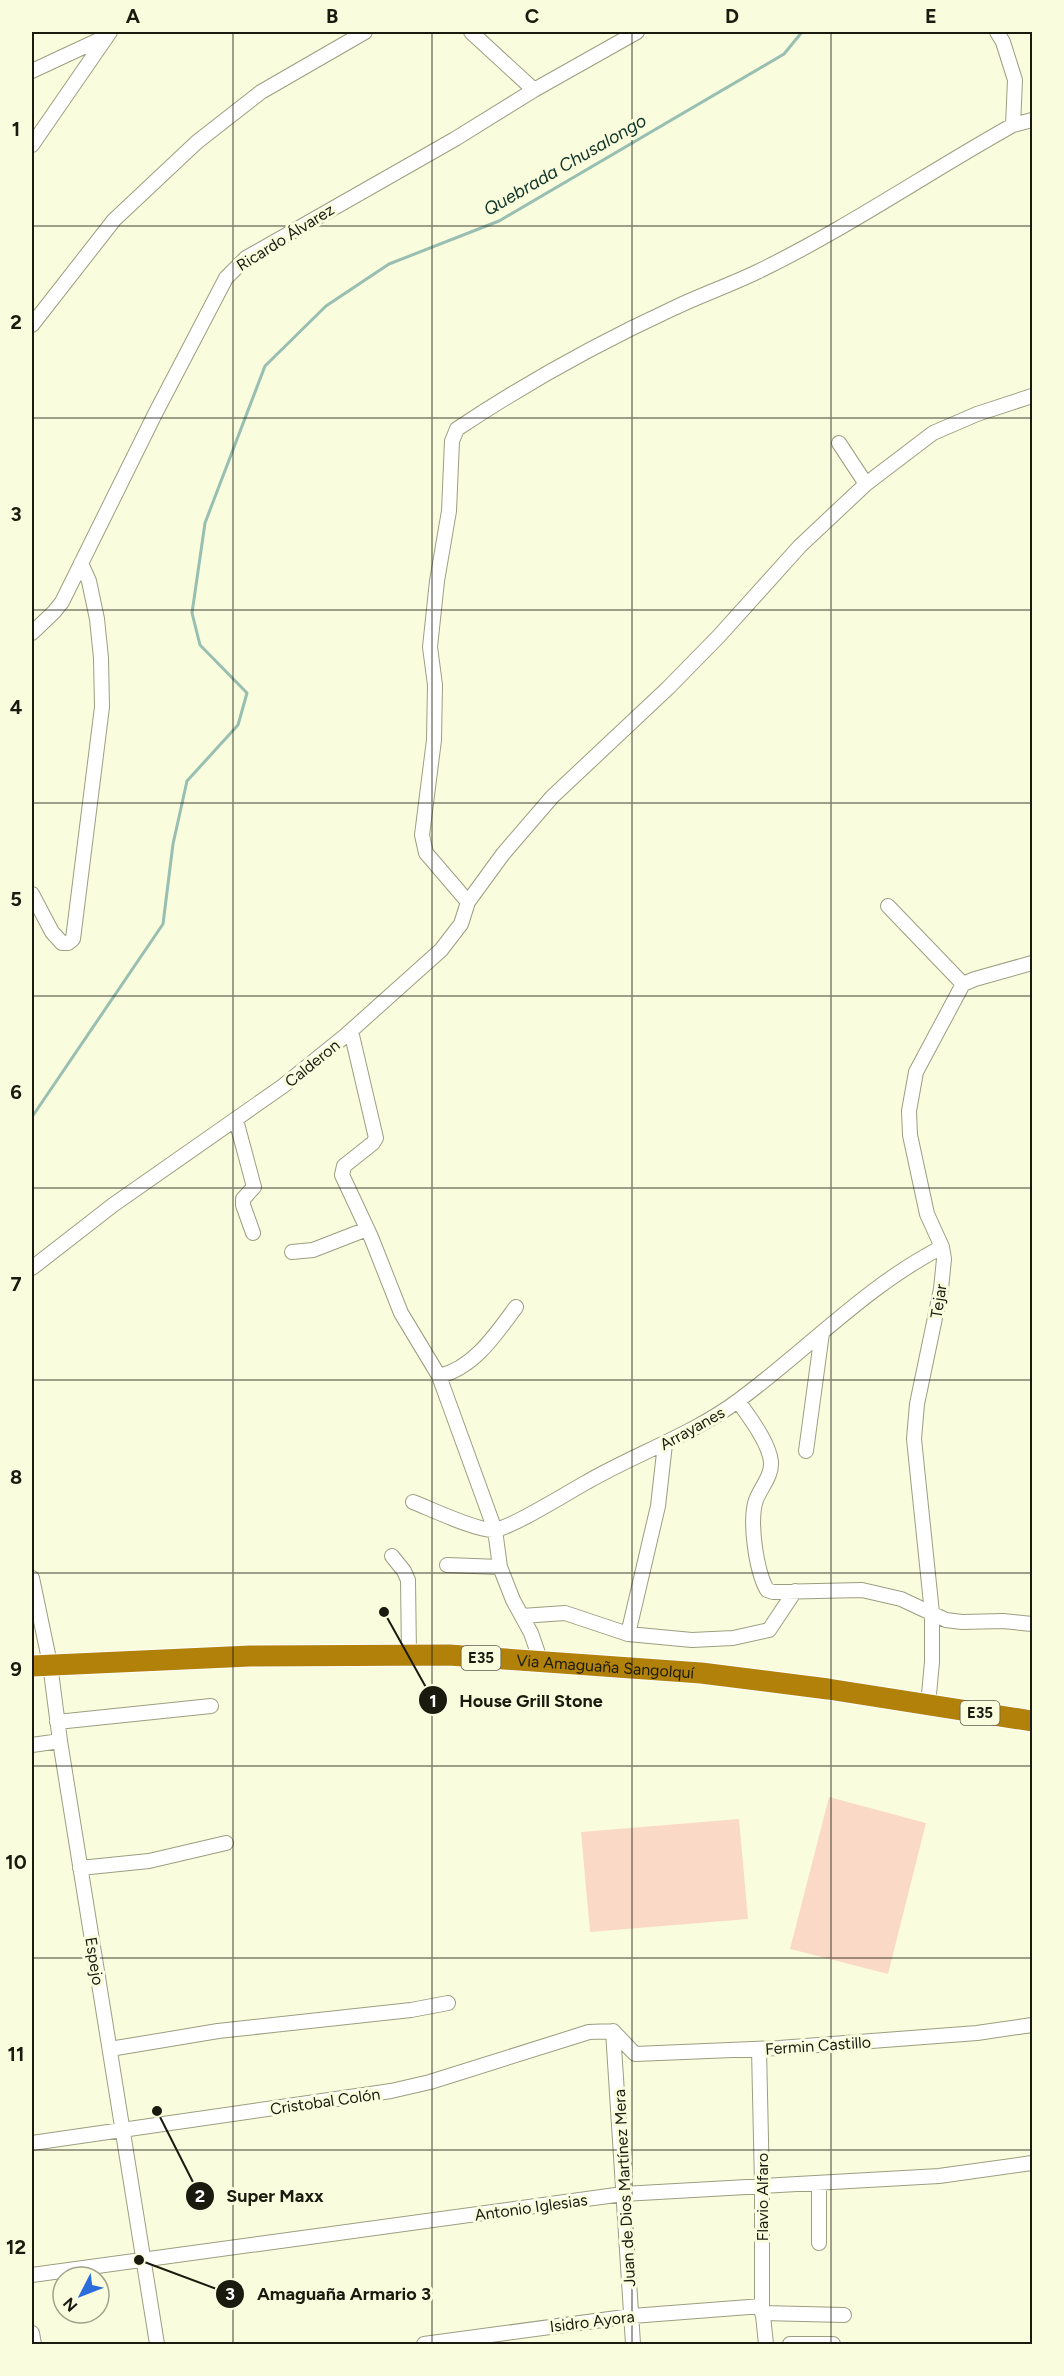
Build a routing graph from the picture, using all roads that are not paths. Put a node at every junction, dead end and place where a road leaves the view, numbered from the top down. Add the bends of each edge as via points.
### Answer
1 (365, 32) edge
2 (471, 32) edge
3 (637, 32) edge
4 (997, 32) edge
5 (108, 34) edge
6 (32, 71) edge
7 (534, 90) junction
8 (1032, 120) edge
9 (1012, 125) junction
10 (32, 145) edge
11 (32, 325) edge
12 (1032, 396) edge
13 (839, 443) dead end
14 (866, 484) junction
15 (81, 563) junction
16 (32, 633) edge
17 (32, 894) edge
18 (468, 902) junction
19 (888, 906) dead end
20 (1032, 963) edge
21 (963, 984) junction
22 (351, 1031) junction
23 (236, 1120) junction
24 (367, 1229) junction
25 (253, 1233) dead end
26 (942, 1247) junction
27 (292, 1252) dead end
28 (32, 1268) edge
29 (516, 1307) dead end
30 (822, 1333) junction
31 (439, 1376) junction
32 (738, 1401) junction
33 (665, 1444) junction
34 (806, 1451) dead end
35 (413, 1502) dead end
36 (495, 1530) junction
37 (392, 1556) dead end
38 (447, 1565) dead end
39 (500, 1567) junction
40 (32, 1578) edge
41 (795, 1591) junction
42 (35, 1608) edge
43 (932, 1613) junction
44 (522, 1616) junction
45 (1032, 1624) edge
46 (628, 1634) junction
47 (409, 1655) junction
48 (541, 1662) junction
49 (41, 1665) edge
50 (928, 1705) junction
51 (211, 1706) dead end
52 (1032, 1721) edge
53 (57, 1722) junction
54 (60, 1741) junction
55 (32, 1745) edge
56 (226, 1843) dead end
57 (80, 1868) junction
58 (448, 2003) dead end
59 (1032, 2025) edge
60 (613, 2031) junction
61 (110, 2049) junction
62 (759, 2049) junction
63 (635, 2054) junction
64 (616, 2055) junction
65 (123, 2130) junction
66 (32, 2143) edge
67 (1032, 2163) edge
68 (819, 2184) junction
69 (762, 2185) junction
70 (623, 2194) junction
71 (819, 2243) dead end
72 (143, 2261) junction
73 (32, 2275) edge
74 (762, 2310) junction
75 (632, 2316) junction
76 (844, 2316) dead end
77 (32, 2333) edge
78 (34, 2344) edge
79 (157, 2344) edge
80 (424, 2344) edge
81 (633, 2344) edge
82 (766, 2344) edge
83 (790, 2344) edge
84 (833, 2344) edge

1 - 11 street via 261,92 197,142 114,220
2 - 7 street
3 - 7 street, Ricardo Álvarez
4 - 9 street via 1016,80
5 - 6 street
5 - 10 street
7 - 15 street, Ricardo Álvarez via 234,268
8 - 9 street
9 - 18 street via 839,228 571,360 457,429 452,441 449,511 430,647 435,685 434,740 422,835 426,853
12 - 14 street, Calderon via 933,433
13 - 14 street
14 - 18 street, Calderon via 800,546 668,688 552,797
15 - 16 street, Ricardo Álvarez via 54,612
15 - 17 street via 97,619 102,707 73,939 62,943
18 - 22 street, Calderon via 460,924 441,950
19 - 21 street
20 - 21 street
21 - 26 street, Tejar via 916,1072 909,1111 910,1135 927,1214
22 - 23 street, Calderon
22 - 24 street via 376,1138 342,1172
23 - 25 street via 254,1187 243,1199
23 - 28 street, Calderon via 113,1205
24 - 27 street via 313,1250
24 - 31 street via 401,1313
26 - 30 street, Arrayanes via 922,1257
26 - 43 street, Tejar via 941,1289 917,1404 914,1440
29 - 31 street via 474,1357 453,1373
30 - 32 street, Arrayanes
30 - 34 street
31 - 36 street
32 - 33 street, Arrayanes
32 - 41 street via 759,1431 771,1459 753,1512 763,1584 773,1592
33 - 36 street, Arrayanes via 610,1468
33 - 46 street via 658,1506
35 - 36 street
36 - 39 street
37 - 47 street via 408,1580
38 - 39 street
39 - 44 street
40 - 42 street, Espejo
41 - 43 street via 862,1590 901,1599
41 - 46 street via 773,1626 764,1632 692,1640
42 - 49 street, Espejo
43 - 45 street via 955,1621
43 - 50 street, Tejar
44 - 46 street via 573,1614
44 - 48 street
47 - 48 highway, Via Amaguaña Sangolquí / E35
47 - 49 highway, Via Amaguaña Sangolquí / E35 via 250,1656
48 - 50 highway, Via Amaguaña Sangolquí / E35 via 701,1673
49 - 53 street, Espejo
50 - 52 highway, Via Amaguaña Sangolquí / E35
51 - 53 street
53 - 54 street, Espejo
54 - 55 street
54 - 57 street, Espejo
56 - 57 street via 149,1861
57 - 61 street, Espejo
58 - 61 street via 218,2031
59 - 62 street, Fermin Castillo via 977,2033
60 - 63 street
60 - 64 street, Juan de Dios Martínez Mera
60 - 65 street, Cristobal Colón via 589,2032 391,2091
61 - 65 street, Espejo
62 - 63 street, Fermin Castillo
62 - 69 street, Flavio Alfaro
63 - 64 street, Fermin Castillo
64 - 70 street, Juan de Dios Martínez Mera
65 - 66 street, Cristobal Colón
65 - 72 street, Espejo
67 - 68 street, Antonio Iglesias via 939,2176
68 - 69 street, Antonio Iglesias
68 - 71 street
69 - 70 street, Antonio Iglesias
69 - 74 street, Flavio Alfaro
70 - 72 street, Antonio Iglesias
70 - 75 street, Juan de Dios Martínez Mera
72 - 73 street, Antonio Iglesias
72 - 79 street, Espejo
74 - 75 street, Isidro Ayora
74 - 76 street, Isidro Ayora
74 - 82 street, Flavio Alfaro
75 - 80 street, Isidro Ayora
75 - 81 street, Juan de Dios Martínez Mera
77 - 78 street
83 - 84 street

